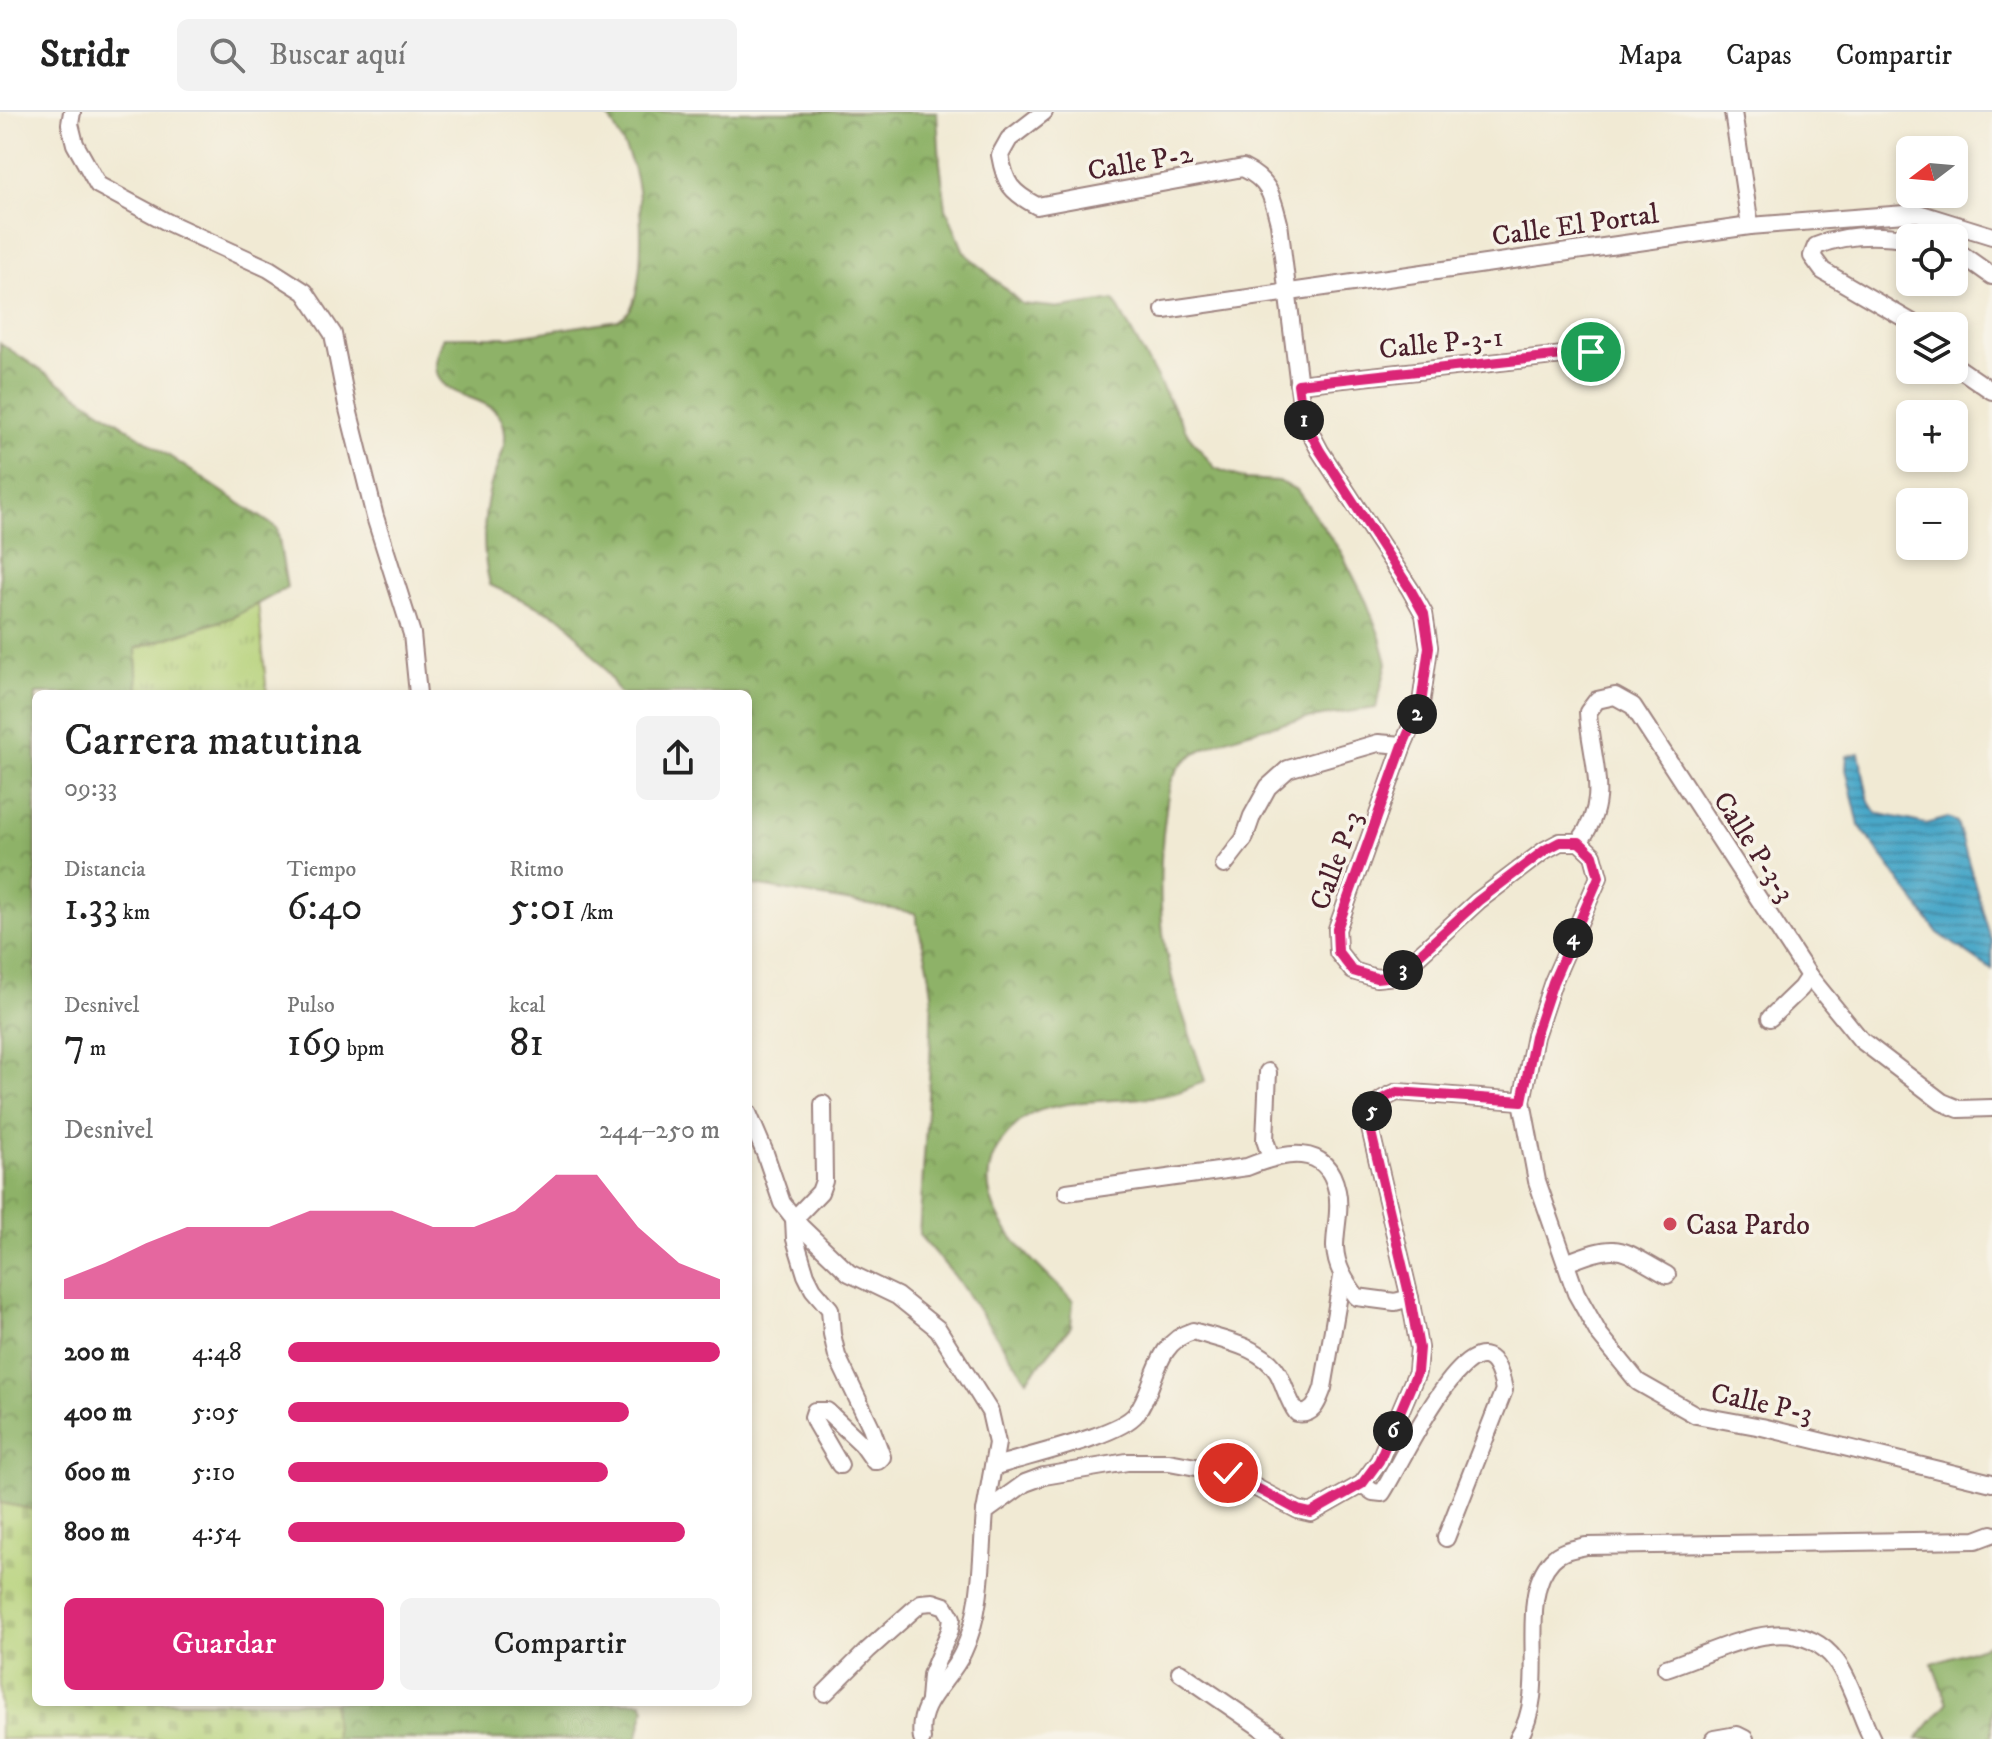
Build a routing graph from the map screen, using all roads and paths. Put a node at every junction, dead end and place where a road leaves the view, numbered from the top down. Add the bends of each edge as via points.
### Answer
1 (72, 112) edge
2 (1044, 112) edge
3 (1733, 112) edge
4 (1750, 226) junction
5 (1992, 236) edge
6 (1896, 237) edge
7 (1968, 259) edge
8 (1992, 276) edge
9 (1286, 291) junction
10 (1164, 310) dead end
11 (1896, 313) edge
12 (1591, 352) dead end
13 (1968, 375) edge
14 (1298, 384) junction
15 (1992, 391) edge
16 (418, 690) edge
17 (1403, 745) junction
18 (1579, 842) junction
19 (1224, 865) dead end
20 (1809, 976) junction
21 (1770, 1018) dead end
22 (1268, 1072) dead end
23 (1522, 1101) junction
24 (823, 1104) dead end
25 (1992, 1108) edge
26 (752, 1122) edge
27 (1271, 1158) junction
28 (1067, 1192) dead end
29 (794, 1219) junction
30 (1566, 1263) junction
31 (1667, 1275) dead end
32 (1342, 1277) junction
33 (1410, 1298) junction
34 (840, 1465) dead end
35 (993, 1467) junction
36 (1992, 1483) edge
37 (1362, 1484) junction
38 (985, 1512) junction
39 (1992, 1534) edge
40 (1446, 1538) dead end
41 (1666, 1668) dead end
42 (1180, 1672) dead end
43 (825, 1693) dead end
44 (929, 1700) junction
45 (922, 1739) edge
46 (1277, 1739) edge
47 (1518, 1739) edge
48 (1714, 1739) edge
49 (1745, 1739) edge
50 (1872, 1739) edge

1 - 16 street via 75,144 98,185 269,269 305,292 333,334 375,517 412,634
2 - 9 street, Calle P-2 via 1009,139 1000,155 1004,176 1016,195 1037,206 1243,168 1259,176 1272,195
3 - 4 street
4 - 5 street, Calle El Portal via 1918,213
4 - 9 street, Calle El Portal
6 - 11 street via 1831,240 1816,246 1812,256 1823,271
7 - 8 street
9 - 10 street, Calle El Portal
9 - 14 street, Calle P-3
12 - 14 street, Calle P-3-1
13 - 15 street
14 - 17 street, Calle P-3 via 1303,419 1320,451 1424,614 1429,647 1421,704
17 - 18 street, Calle P-3 via 1337,929 1338,952 1353,971 1376,978 1396,976 1478,901 1545,850 1560,842
17 - 19 street via 1378,743 1288,769 1268,787 1244,839
18 - 20 street, Calle P-3-3 via 1592,825 1598,797 1588,712 1597,700 1615,696 1633,706
18 - 23 street, Calle P-3 via 1593,855 1599,877 1544,1009
20 - 21 street
20 - 25 street, Calle P-3-3 via 1861,1040 1942,1102 1959,1109
22 - 27 street via 1265,1140
23 - 30 street, Calle P-3 via 1537,1181
23 - 33 street via 1397,1092 1378,1100 1372,1110 1370,1128
24 - 29 street via 824,1181
26 - 29 street via 782,1203
27 - 28 street via 1247,1167
27 - 32 street via 1303,1153 1330,1173 1337,1190 1335,1248
29 - 34 street via 806,1275 830,1309 837,1356 882,1457 874,1461 827,1411 815,1411 816,1424
29 - 35 street via 849,1273 897,1296 938,1329 990,1412 997,1443
30 - 31 street via 1600,1249 1619,1248
30 - 36 street, Calle P-3 via 1599,1334 1638,1382 1696,1415
32 - 33 street via 1357,1297 1395,1302
32 - 35 street via 1323,1388 1311,1411 1297,1413 1269,1361 1193,1331 1173,1340 1138,1412 1127,1423
33 - 37 street via 1419,1348 1417,1372 1379,1461
35 - 38 street
37 - 38 street via 1311,1513 1228,1473 1169,1462 1127,1462 1044,1476
37 - 40 street via 1382,1493 1446,1386 1473,1357 1490,1359 1500,1369 1504,1390
38 - 44 street via 975,1620 962,1655
39 - 47 street via 1976,1540 1567,1550 1552,1560 1540,1580 1534,1690 1528,1724
41 - 50 street via 1776,1634 1816,1641 1837,1662
42 - 46 street
43 - 44 street via 921,1603 933,1602 945,1606 952,1618 931,1675
44 - 45 street via 920,1727
48 - 49 street

